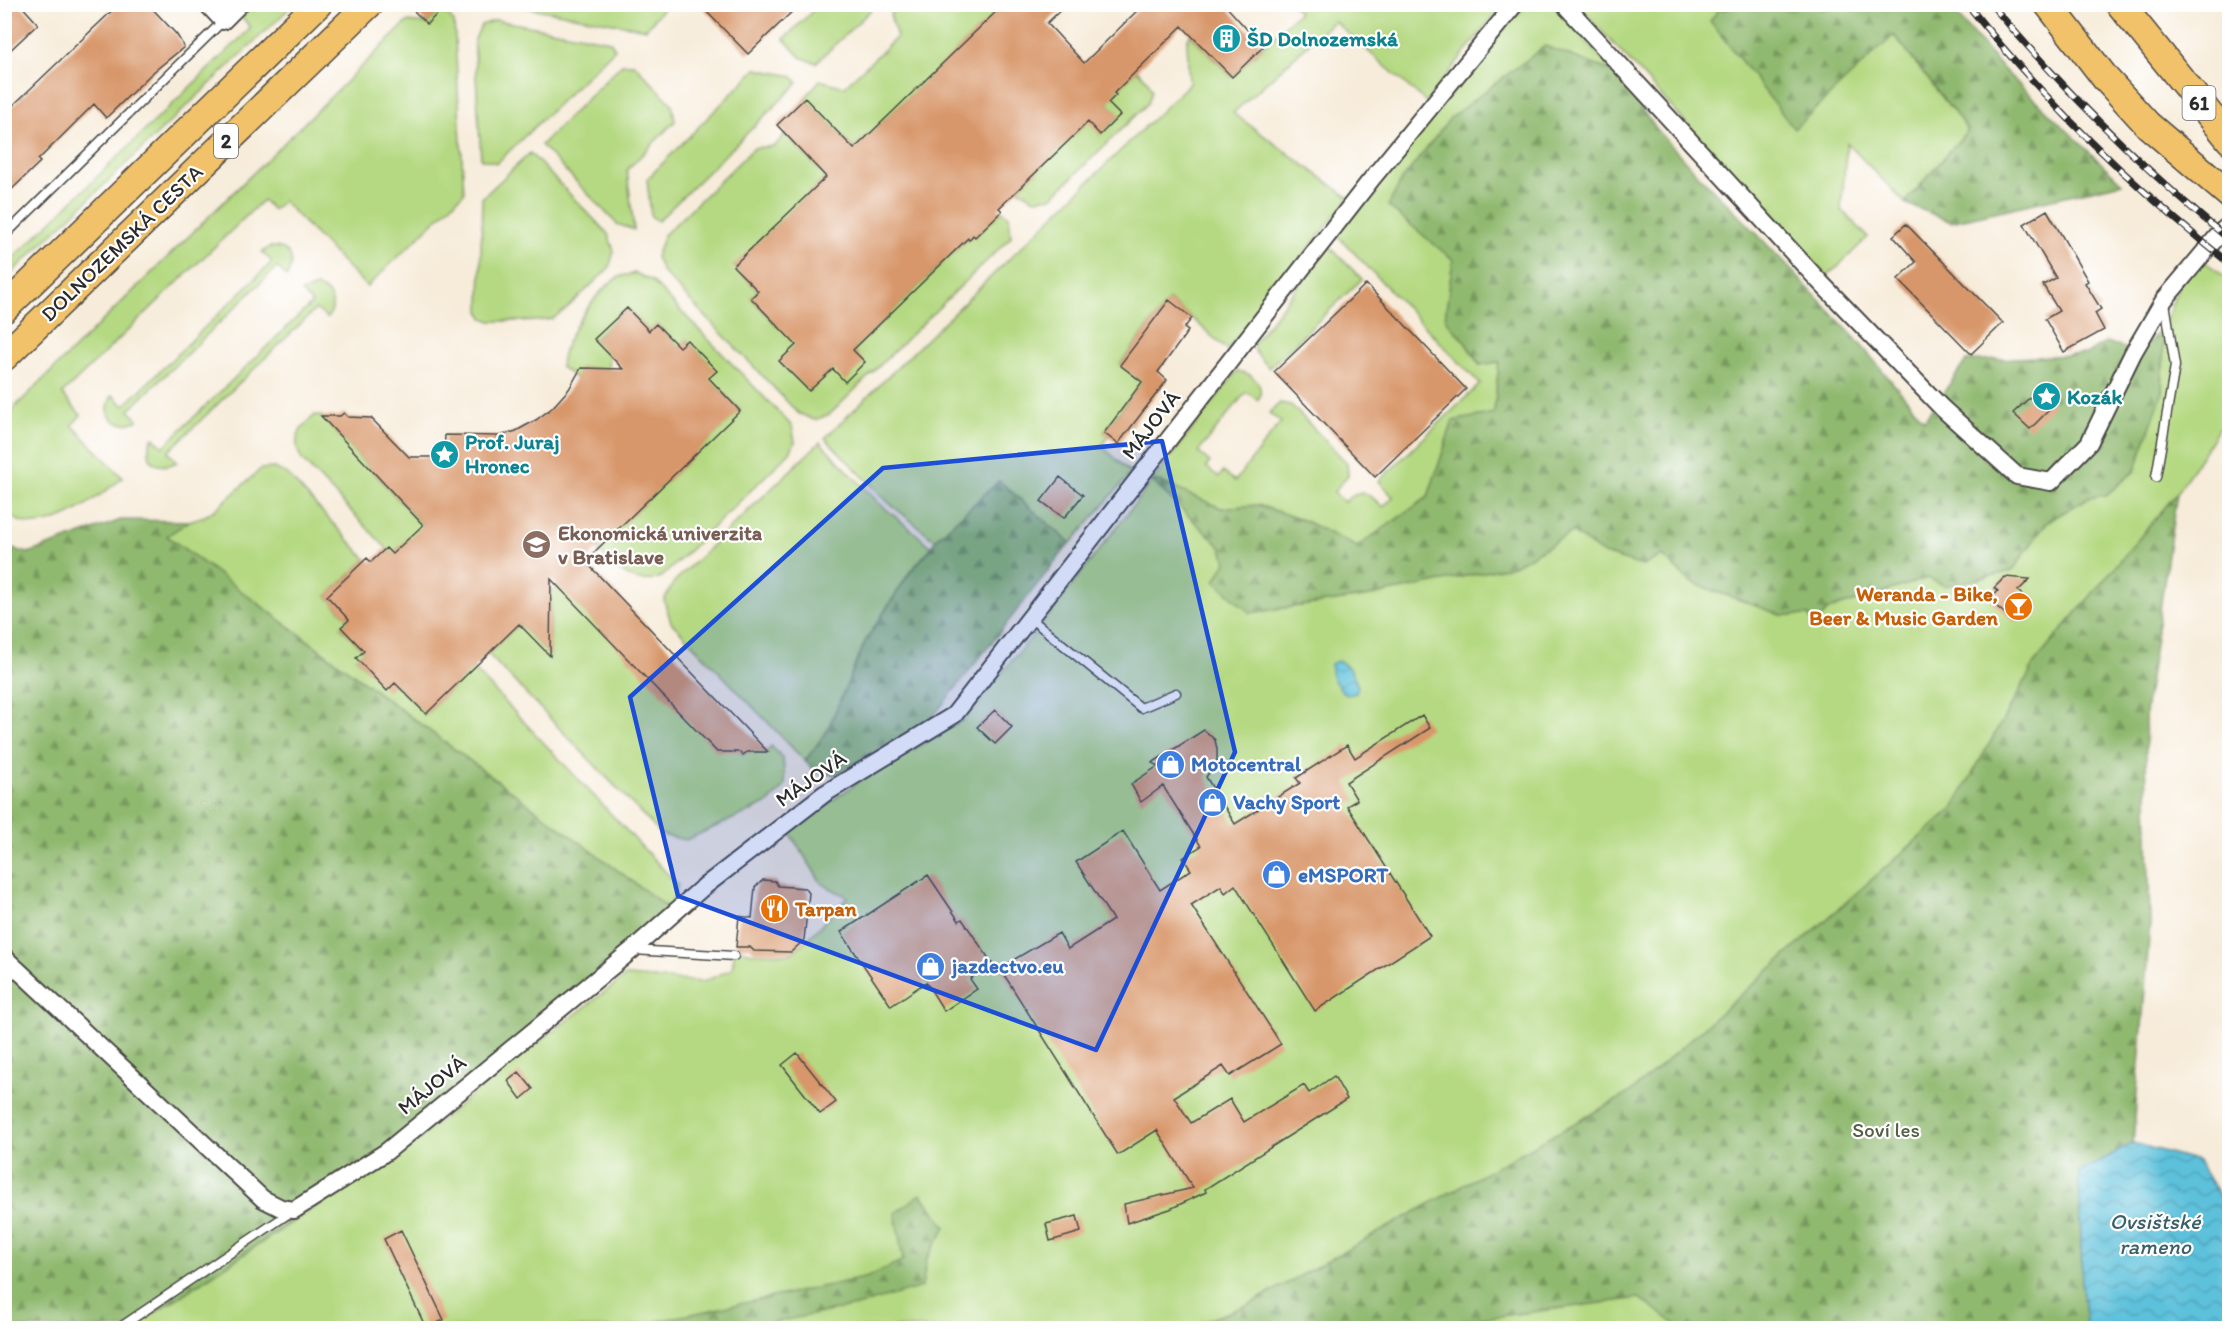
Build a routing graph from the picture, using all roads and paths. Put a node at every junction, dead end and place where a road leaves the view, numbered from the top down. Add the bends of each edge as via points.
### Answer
1 (207, 4) edge
2 (240, 4) edge
3 (318, 4) edge
4 (369, 4) edge
5 (1515, 4) edge
6 (1564, 4) edge
7 (2048, 4) edge
8 (2120, 4) edge
9 (223, 21) junction
10 (2229, 140) edge
11 (2229, 195) edge
12 (2229, 224) edge
13 (4, 236) edge
14 (2164, 300) junction
15 (4, 309) edge
16 (4, 357) edge
17 (2156, 477) dead end
18 (1030, 618) junction
19 (1176, 693) dead end
20 (633, 950) junction
21 (734, 956) dead end
22 (4, 957) edge
23 (294, 1210) junction
24 (119, 1329) edge

1 - 9 street
2 - 9 street
3 - 15 main road, DOLNOZEMSKÁ CESTA / 2
4 - 16 main road, DOLNOZEMSKÁ CESTA / 2
5 - 18 street, MÁJOVÁ via 1363,189
6 - 14 street via 1819,281 1942,408 2017,476 2051,482 2089,443
7 - 11 main road via 2106,80 2148,125
8 - 10 main road, 61
9 - 13 lane
12 - 14 street
14 - 17 lane via 2175,366
18 - 19 lane via 1141,708
18 - 20 street, MÁJOVÁ via 954,715 824,794 701,889
20 - 21 lane
20 - 23 street, MÁJOVÁ via 386,1152
22 - 23 street via 263,1199
23 - 24 lane

